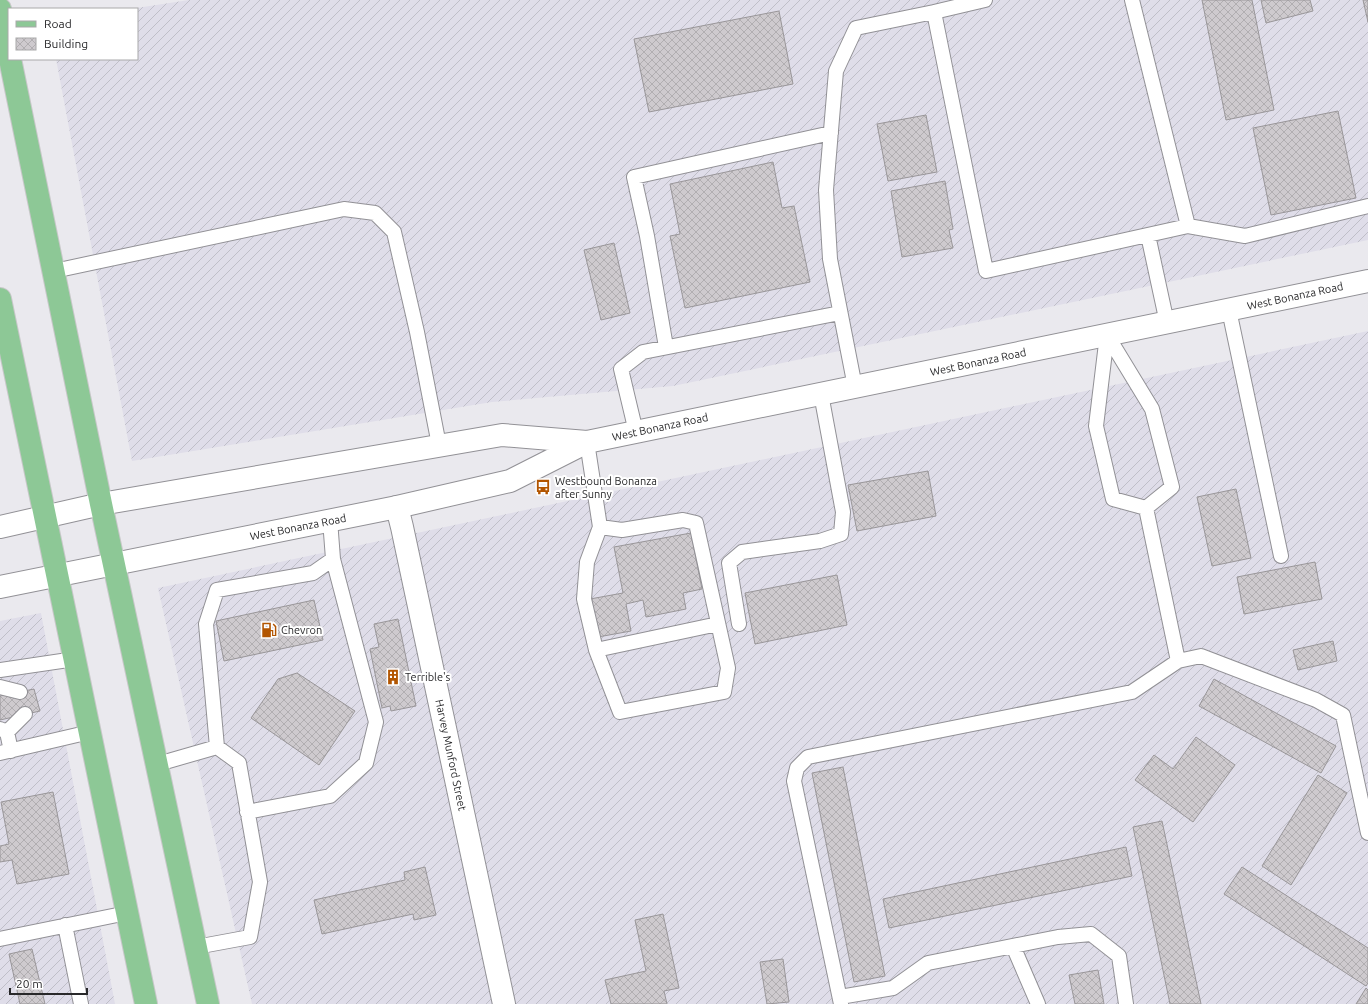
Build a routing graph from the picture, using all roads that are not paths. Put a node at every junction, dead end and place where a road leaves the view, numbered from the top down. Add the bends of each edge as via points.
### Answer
1 (985, 0) edge
2 (1132, 0) edge
3 (0, 9) edge
4 (934, 12) junction
5 (8, 48) edge
6 (10, 60) edge
7 (831, 133) junction
8 (1368, 206) edge
9 (1188, 226) junction
10 (1148, 235) junction
11 (54, 271) junction
12 (1368, 281) edge
13 (0, 299) edge
14 (1229, 310) junction
15 (840, 313) junction
16 (1167, 323) junction
17 (1107, 335) junction
18 (666, 347) junction
19 (855, 387) junction
20 (821, 394) junction
21 (636, 432) junction
22 (588, 442) junction
23 (439, 445) junction
24 (101, 504) junction
25 (397, 507) junction
26 (1146, 508) junction
27 (44, 517) junction
28 (330, 520) junction
29 (0, 527) edge
30 (600, 527) junction
31 (1281, 556) dead end
32 (332, 559) junction
33 (115, 563) junction
34 (58, 575) junction
35 (0, 587) edge
36 (718, 624) junction
37 (739, 624) dead end
38 (596, 650) junction
39 (75, 659) junction
40 (1178, 661) junction
41 (0, 670) edge
42 (0, 687) edge
43 (20, 692) dead end
44 (25, 714) dead end
45 (4, 726) edge
46 (90, 732) junction
47 (217, 747) junction
48 (6, 752) edge
49 (158, 764) junction
50 (247, 812) junction
51 (1368, 833) edge
52 (128, 913) junction
53 (65, 926) junction
54 (0, 939) edge
55 (1012, 946) junction
56 (196, 947) junction
57 (840, 1001) edge
58 (81, 1004) edge
59 (146, 1004) edge
60 (208, 1004) edge
61 (504, 1004) edge
62 (1038, 1004) edge
63 (1126, 1004) edge

1 - 4 lane
2 - 9 lane
3 - 5 main road
4 - 7 lane via 856,28 836,71
4 - 10 lane via 986,271
6 - 11 main road
7 - 15 lane via 826,190 830,259
7 - 18 lane via 634,177
8 - 9 lane via 1245,236
9 - 10 lane
10 - 16 lane
11 - 23 lane via 344,209 374,214 394,232
11 - 24 main road
12 - 14 main road, West Bonanza Road
13 - 27 main road
14 - 16 main road, West Bonanza Road
14 - 31 lane
15 - 18 lane
15 - 19 lane
16 - 17 main road, West Bonanza Road
17 - 19 main road, West Bonanza Road
17 - 26 lane via 1096,426 1113,499
17 - 26 lane via 1152,409 1172,488
18 - 21 lane via 643,352 621,368
19 - 20 main road, West Bonanza Road
20 - 21 main road, West Bonanza Road
20 - 37 lane via 843,512 841,534 820,541 742,552 729,563
21 - 22 main road, West Bonanza Road
22 - 23 main road, West Bonanza Road via 502,435
22 - 25 main road, West Bonanza Road via 510,481
22 - 30 lane
23 - 24 main road, West Bonanza Road
24 - 27 main road, West Bonanza Road
24 - 33 main road
25 - 28 main road, West Bonanza Road
25 - 61 main road, Harvey Munford Street
26 - 40 lane
27 - 29 main road, West Bonanza Road
27 - 34 main road
28 - 32 lane
28 - 33 main road, West Bonanza Road
30 - 36 lane via 622,530 683,520 696,523
30 - 38 lane via 587,562 584,599
32 - 47 lane via 313,574 217,590 206,624
32 - 50 lane via 376,722 366,763 330,796
33 - 34 main road, West Bonanza Road
33 - 49 main road
34 - 35 main road, West Bonanza Road
34 - 39 main road
36 - 38 lane
36 - 38 lane via 728,668 724,692 620,712
39 - 41 lane
39 - 46 main road
40 - 51 lane via 1201,656 1316,700 1343,715
40 - 57 lane via 1132,692 808,757 797,768 794,781
42 - 43 lane
44 - 45 lane
45 - 48 lane
46 - 48 lane
46 - 52 main road
47 - 49 lane
47 - 50 lane via 239,763
49 - 56 main road
50 - 56 lane via 260,882 250,937
52 - 53 lane
52 - 59 main road
53 - 54 lane
53 - 58 lane
55 - 57 lane via 928,963 893,988
55 - 62 lane
55 - 63 lane via 1091,934 1119,956
56 - 60 main road

